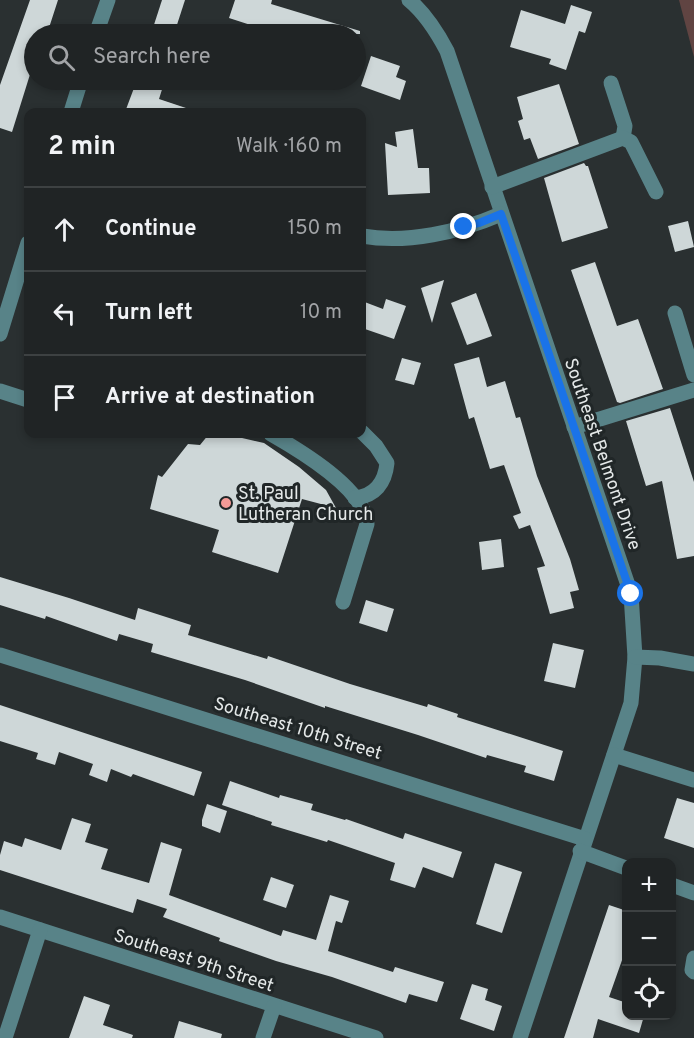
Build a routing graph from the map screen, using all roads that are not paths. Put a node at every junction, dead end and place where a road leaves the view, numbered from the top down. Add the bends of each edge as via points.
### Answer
1 (108, 0) edge
2 (409, 0) edge
3 (100, 24) edge
4 (611, 82) dead end
5 (78, 90) edge
6 (71, 108) edge
7 (622, 138) junction
8 (492, 187) junction
9 (656, 192) dead end
10 (501, 214) junction
11 (366, 236) edge
12 (24, 256) edge
13 (675, 313) dead end
14 (0, 334) edge
15 (694, 375) edge
16 (694, 390) edge
17 (0, 391) edge
18 (24, 399) edge
19 (574, 427) junction
20 (366, 436) edge
21 (278, 438) edge
22 (355, 498) junction
23 (343, 602) dead end
24 (0, 655) edge
25 (635, 657) junction
26 (694, 664) edge
27 (614, 755) junction
28 (694, 780) edge
29 (583, 845) junction
30 (622, 865) edge
31 (676, 886) edge
32 (694, 893) edge
33 (0, 917) edge
34 (40, 930) junction
35 (694, 958) edge
36 (694, 972) edge
37 (274, 1006) junction
38 (4, 1038) edge
39 (263, 1038) edge
40 (376, 1038) edge
41 (520, 1038) edge

1 - 3 street
2 - 8 street, Southeast Belmont Drive via 434,27 447,51
4 - 7 street via 625,126
5 - 6 street
7 - 8 street
7 - 9 street via 631,142
8 - 10 street, Southeast Belmont Drive
10 - 11 street via 430,235
10 - 19 street, Southeast Belmont Drive
12 - 14 street
13 - 15 street
16 - 19 street
17 - 18 street
19 - 25 street, Southeast Belmont Drive via 631,594
20 - 22 street via 387,463 378,488 370,495
21 - 22 street via 301,451
22 - 23 street via 367,524
24 - 29 street, Southeast 10th Street
25 - 26 street
25 - 27 street, Southeast Belmont Drive via 632,703
27 - 28 street
27 - 29 street, Southeast Belmont Drive
29 - 30 street, Southeast 10th Street
29 - 41 street, Southeast Belmont Drive
31 - 32 street
33 - 34 street, Southeast 9th Street
34 - 37 street, Southeast 9th Street
34 - 38 street
35 - 36 street
37 - 39 street
37 - 40 street, Southeast 9th Street

